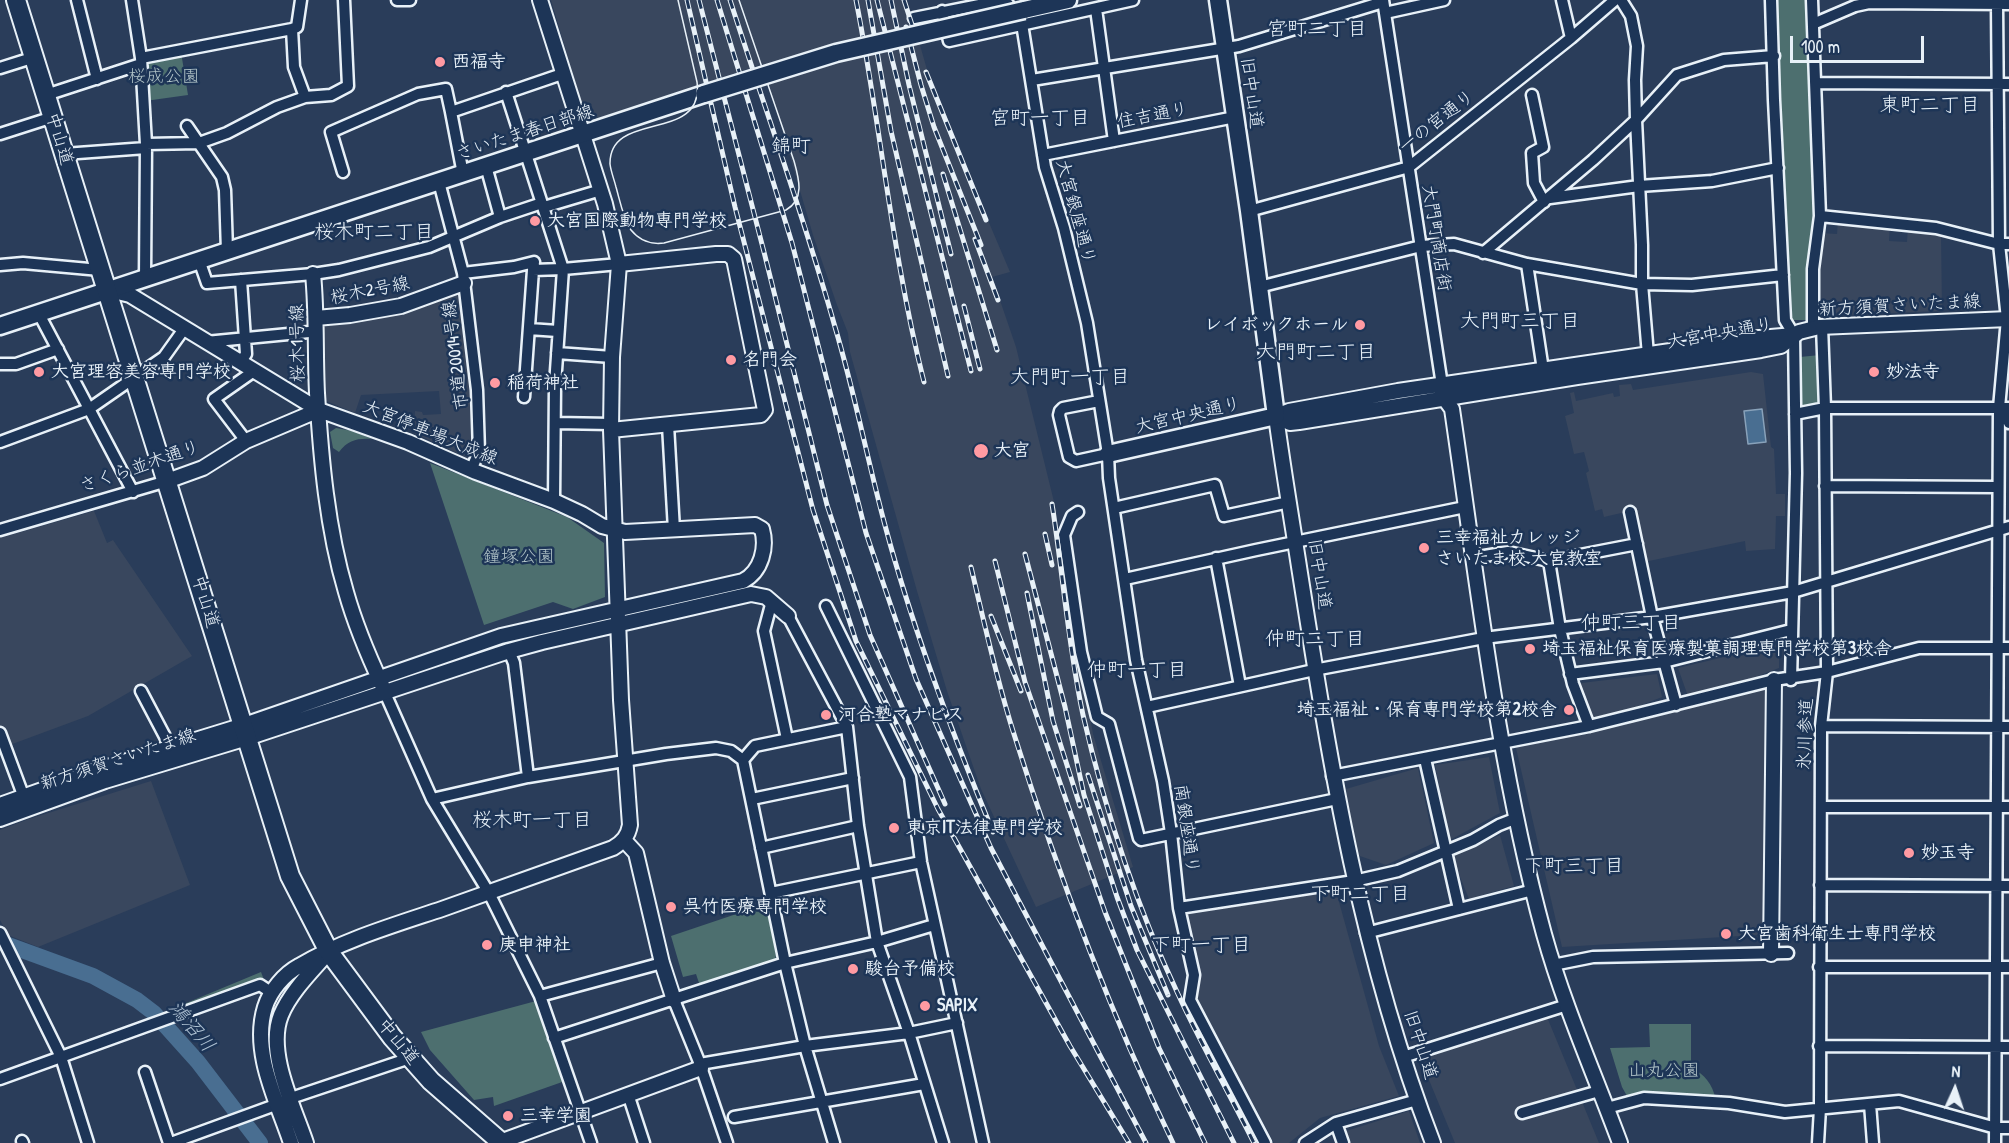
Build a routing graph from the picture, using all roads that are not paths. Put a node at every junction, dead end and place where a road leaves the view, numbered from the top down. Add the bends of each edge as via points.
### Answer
1 (16, 0) edge
2 (78, 0) edge
3 (132, 0) edge
4 (301, 0) edge
5 (344, 0) edge
6 (397, 0) edge
7 (411, 0) edge
8 (540, 0) edge
9 (1005, 0) edge
10 (1068, 0) edge
11 (1133, 0) edge
12 (1218, 0) edge
13 (1444, 0) edge
14 (1562, 0) edge
15 (1615, 0) edge
16 (1621, 0) edge
17 (1772, 0) edge
18 (1812, 0) edge
19 (1914, 2) edge
20 (955, 4) edge
21 (1997, 4) junction
22 (2009, 4) edge
23 (1383, 5) edge
24 (1096, 9) junction
25 (942, 11) junction
26 (1023, 17) junction
27 (914, 18) dead end
28 (1813, 24) junction
29 (292, 29) junction
30 (1571, 38) junction
31 (1225, 48) junction
32 (1774, 56) junction
33 (35, 57) junction
34 (141, 61) junction
35 (0, 68) edge
36 (1104, 68) junction
37 (562, 74) junction
38 (97, 79) junction
39 (1032, 80) junction
40 (1815, 83) junction
41 (2004, 84) edge
42 (506, 92) junction
43 (46, 95) junction
44 (1532, 95) dead end
45 (305, 97) junction
46 (451, 112) junction
47 (53, 117) junction
48 (1235, 117) junction
49 (1636, 120) junction
50 (187, 126) dead end
51 (0, 134) edge
52 (583, 134) junction
53 (1114, 141) junction
54 (199, 143) junction
55 (146, 146) junction
56 (526, 153) junction
57 (64, 154) junction
58 (1043, 155) junction
59 (2004, 165) edge
60 (486, 166) junction
61 (1409, 167) junction
62 (1778, 168) junction
63 (343, 172) dead end
64 (463, 174) junction
65 (439, 182) junction
66 (1639, 186) junction
67 (601, 190) junction
68 (1546, 200) junction
69 (543, 205) junction
70 (1249, 211) junction
71 (1820, 216) junction
72 (500, 217) junction
73 (455, 236) junction
74 (2004, 244) edge
75 (1421, 246) junction
76 (227, 251) junction
77 (1483, 253) junction
78 (199, 260) junction
79 (620, 264) junction
80 (1527, 264) junction
81 (0, 265) edge
82 (563, 269) junction
83 (100, 270) junction
84 (533, 270) junction
85 (313, 274) junction
86 (1783, 275) junction
87 (145, 277) junction
88 (463, 278) junction
89 (241, 280) junction
90 (1642, 284) junction
91 (1259, 287) junction
92 (107, 290) junction
93 (39, 314) junction
94 (316, 318) junction
95 (2008, 319) edge
96 (0, 326) edge
97 (1818, 327) junction
98 (184, 328) junction
99 (529, 329) junction
100 (558, 331) junction
101 (309, 332) dead end
102 (1794, 335) junction
103 (245, 337) junction
104 (206, 342) junction
105 (58, 349) junction
106 (557, 353) junction
107 (1648, 356) junction
108 (612, 357) junction
109 (240, 363) junction
110 (0, 364) edge
111 (1543, 370) junction
112 (254, 371) junction
113 (134, 377) junction
114 (1443, 391) junction
115 (524, 397) dead end
116 (1099, 401) junction
117 (1825, 408) junction
118 (2004, 408) edge
119 (89, 409) junction
120 (319, 410) junction
121 (1795, 414) junction
122 (1276, 416) junction
123 (555, 423) junction
124 (2009, 423) edge
125 (668, 425) junction
126 (611, 427) junction
127 (246, 441) junction
128 (0, 442) edge
129 (1108, 454) junction
130 (471, 470) junction
131 (167, 481) junction
132 (1825, 486) junction
133 (1998, 487) junction
134 (133, 492) junction
135 (554, 501) junction
136 (1289, 502) junction
137 (1114, 506) junction
138 (1465, 507) junction
139 (1078, 512) dead end
140 (1630, 512) dead end
141 (2004, 528) edge
142 (0, 530) edge
143 (674, 530) junction
144 (620, 531) junction
145 (1295, 542) junction
146 (1637, 544) junction
147 (1216, 558) junction
148 (1473, 558) junction
149 (1549, 561) junction
150 (2003, 568) edge
151 (1125, 579) junction
152 (1825, 581) junction
153 (1792, 592) junction
154 (772, 601) junction
155 (826, 606) dead end
156 (618, 609) junction
157 (788, 616) joint
158 (1652, 617) junction
159 (618, 624) junction
160 (1560, 629) junction
161 (1791, 630) junction
162 (1484, 638) junction
163 (1997, 648) junction
164 (2009, 648) edge
165 (509, 651) junction
166 (1664, 662) junction
167 (1314, 670) junction
168 (1827, 672) junction
169 (1570, 674) junction
170 (379, 679) junction
171 (1791, 679) junction
172 (1774, 680) junction
173 (1240, 686) junction
174 (141, 691) dead end
175 (385, 693) junction
176 (1676, 705) junction
177 (1147, 707) junction
178 (1589, 726) junction
179 (1821, 726) junction
180 (1997, 726) junction
181 (848, 727) junction
182 (2009, 727) edge
183 (245, 731) junction
184 (0, 733) edge
185 (787, 739) junction
186 (1503, 744) junction
187 (171, 748) junction
188 (1425, 759) junction
189 (626, 760) junction
190 (743, 760) junction
191 (1332, 776) junction
192 (528, 777) junction
193 (852, 778) junction
194 (432, 799) junction
195 (752, 799) junction
196 (1337, 799) junction
197 (26, 802) junction
198 (0, 805) edge
199 (1821, 807) junction
200 (1996, 807) junction
201 (2009, 807) edge
202 (1517, 818) junction
203 (0, 819) edge
204 (858, 826) junction
205 (1171, 833) junction
206 (624, 840) junction
207 (761, 848) junction
208 (1445, 851) junction
209 (921, 862) junction
210 (866, 872) junction
211 (1354, 881) junction
212 (1820, 885) junction
213 (1996, 886) junction
214 (2009, 886) edge
215 (1533, 890) junction
216 (489, 893) junction
217 (771, 893) junction
218 (1179, 908) junction
219 (1459, 909) junction
220 (934, 925) junction
221 (1366, 933) junction
222 (3, 942) edge
223 (877, 942) junction
224 (328, 952) junction
225 (1788, 953) dead end
226 (1771, 954) junction
227 (662, 963) junction
228 (784, 963) junction
229 (1553, 965) junction
230 (1819, 967) junction
231 (1996, 967) junction
232 (2009, 967) edge
233 (272, 993) junction
234 (540, 996) junction
235 (674, 1000) junction
236 (1567, 1005) junction
237 (957, 1023) junction
238 (909, 1033) junction
239 (554, 1038) junction
240 (805, 1046) junction
241 (1820, 1047) junction
242 (1996, 1047) junction
243 (2009, 1047) edge
244 (61, 1057) junction
245 (1403, 1057) junction
246 (410, 1058) junction
247 (700, 1066) junction
248 (145, 1072) dead end
249 (0, 1079) edge
250 (924, 1083) junction
251 (1599, 1091) junction
252 (628, 1094) junction
253 (1417, 1100) junction
254 (284, 1101) junction
255 (822, 1102) junction
256 (1870, 1104) junction
257 (1606, 1108) junction
258 (1820, 1108) junction
259 (581, 1112) junction
260 (1522, 1113) dead end
261 (734, 1117) dead end
262 (1336, 1123) junction
263 (1996, 1128) junction
264 (2009, 1128) edge
265 (88, 1143) edge
266 (170, 1143) edge
267 (291, 1143) edge
268 (306, 1143) edge
269 (500, 1143) edge
270 (591, 1143) edge
271 (644, 1143) edge
272 (727, 1143) edge
273 (834, 1143) edge
274 (943, 1143) edge
275 (983, 1143) edge
276 (1265, 1143) edge
277 (1305, 1143) edge
278 (1343, 1143) edge
279 (1432, 1143) edge
280 (1620, 1143) edge
281 (1818, 1143) edge
282 (1873, 1143) edge
283 (1995, 1143) edge

1 - 33 highway, 中山道
2 - 38 street
3 - 34 street
4 - 29 street via 297,27
5 - 45 street via 348,86 331,95
6 - 7 street
8 - 37 street
9 - 20 street
9 - 26 street, 大宮銀座通り
10 - 26 main road, さいたま春日部線
11 - 24 street
12 - 31 main road, 旧中山道
13 - 23 street
14 - 30 street
15 - 30 street, 一の宮通り
16 - 49 street via 1631,16 1638,46
17 - 32 street, 氷川参道
18 - 28 street, 氷川参道
19 - 21 street
19 - 28 street via 1855,6
20 - 25 street
21 - 22 street
21 - 41 street
23 - 31 street
23 - 61 street, 大門町商店街
24 - 26 street
24 - 36 street
25 - 26 street via 949,41
25 - 27 street
26 - 39 street, 大宮銀座通り
26 - 52 main road, さいたま春日部線, bridge via 917,33 836,53
28 - 40 street, 氷川参道
29 - 34 street
29 - 45 street via 294,68
30 - 61 street, 一の宮通り
31 - 36 street
31 - 48 main road, 旧中山道
32 - 49 street via 1724,60 1677,75
32 - 62 street, 氷川参道
33 - 35 street
33 - 43 highway, 中山道
34 - 38 street
34 - 55 street
36 - 39 street
36 - 53 street
37 - 42 street
37 - 52 street
38 - 43 street
39 - 58 street, 大宮銀座通り
40 - 41 street
40 - 71 street, 氷川参道
41 - 59 street
42 - 46 street
42 - 56 street
43 - 47 highway, 中山道
44 - 68 street via 1543,147 1532,153 1534,183
45 - 54 street
46 - 63 street via 446,89 418,94 331,132
46 - 64 street
47 - 51 street
47 - 57 highway, 中山道
48 - 53 street, 住吉通り
48 - 70 main road, 旧中山道
49 - 66 street
49 - 68 street
50 - 54 street
52 - 56 main road, さいたま春日部線
52 - 67 street
53 - 58 street, 住吉通り
54 - 55 street
54 - 76 street via 222,177
55 - 57 street
55 - 87 street
56 - 60 main road, さいたま春日部線
56 - 69 street
57 - 83 highway, 中山道
58 - 116 street, 大宮銀座通り via 1087,323
59 - 74 street
60 - 64 main road, さいたま春日部線
60 - 72 street
61 - 70 street, 一の宮通り
61 - 75 street, 大門町商店街
62 - 66 street via 1712,181
62 - 86 street, 氷川参道
64 - 65 main road, さいたま春日部線
65 - 73 street, 市道20014号線
65 - 76 main road, さいたま春日部線
66 - 68 street
66 - 90 street
67 - 69 street
67 - 79 street
68 - 77 street
69 - 72 street
69 - 82 street
70 - 91 main road, 旧中山道
71 - 74 street via 1936,228
71 - 97 street, 氷川参道 via 1813,269
72 - 73 street
73 - 85 street via 429,248
73 - 88 street, 市道20014号線
74 - 95 street
75 - 77 street via 1454,244
75 - 91 street
75 - 114 street, 大門町商店街
76 - 78 main road, さいたま春日部線
77 - 80 street
78 - 87 main road, さいたま春日部線
78 - 89 street via 207,283
79 - 82 street
79 - 108 street
79 - 125 street via 716,254 728,254 734,259 765,410 763,414
80 - 90 street
80 - 111 street
81 - 83 street via 23,263
82 - 84 street
82 - 100 street
83 - 92 highway, 中山道
84 - 88 street via 534,262
84 - 99 street
85 - 89 street
85 - 94 street, 桜木1号線
86 - 90 street via 1692,285
86 - 102 street, 氷川参道 via 1785,320
87 - 92 main road, さいたま春日部線
88 - 94 street, 桜木2号線 via 401,306
88 - 130 street, 市道20014号線 via 479,413 479,452
89 - 103 street
90 - 107 street
91 - 122 main road, 旧中山道
92 - 93 main road, さいたま春日部線
92 - 98 street, 大宮停車場大成線 via 130,295
92 - 113 highway, 中山道
93 - 96 main road, さいたま春日部線
93 - 105 street
94 - 120 street, 桜木1号線
95 - 97 street, 新方須賀さいたま線
95 - 118 street
97 - 102 street, 新方須賀さいたま線
97 - 117 street, 氷川参道
98 - 104 street, 大宮停車場大成線
98 - 113 street via 164,357
99 - 100 street
99 - 115 street
100 - 106 street
101 - 103 street
102 - 107 street, 大宮中央通り
102 - 114 street, 大宮中央通り via 1781,346 1771,348
102 - 121 street, 氷川参道
103 - 104 street
103 - 109 street via 246,354
104 - 109 street, 大宮停車場大成線
105 - 110 street via 16,364
105 - 119 street
106 - 108 street
106 - 123 street
107 - 111 street, 大宮中央通り
108 - 126 street
109 - 112 street, 大宮停車場大成線
111 - 114 street, 大宮中央通り
112 - 120 street, 大宮停車場大成線
112 - 127 street via 214,399
113 - 119 street
113 - 131 highway, 中山道
114 - 122 street, 大宮中央通り via 1299,422 1290,423
114 - 138 street via 1452,410
116 - 129 street, 大宮銀座通り
116 - 129 street via 1064,408 1059,415 1072,460
117 - 118 street
117 - 121 street
117 - 132 street, 氷川参道
118 - 124 street
118 - 133 street
119 - 128 street
119 - 134 street
120 - 127 street, さくら並木通り
120 - 130 street, 大宮停車場大成線
120 - 170 street, 桜木1号線 via 336,550 346,593
121 - 153 street, 氷川参道
122 - 129 main road, 大宮中央通り
122 - 136 street, 旧中山道
123 - 126 street
123 - 135 street
125 - 126 street
125 - 143 street
126 - 144 street
127 - 131 street, さくら並木通り via 203,468
129 - 137 street, 南銀座通り
130 - 135 street, 大宮停車場大成線
131 - 134 street, さくら並木通り
131 - 183 highway, 中山道
132 - 133 street
132 - 152 street, 氷川参道
133 - 141 street
134 - 142 street, さくら並木通り
135 - 144 street, 大宮停車場大成線
136 - 137 street via 1224,516 1215,486
136 - 145 street, 旧中山道
137 - 151 street, 南銀座通り
138 - 145 street
138 - 148 street
139 - 205 street via 1072,516 1064,535 1072,599 1097,717 1109,724 1139,838
140 - 146 street
141 - 150 street
141 - 152 street
143 - 144 street, 大宮停車場大成線
143 - 156 street, 大宮停車場大成線 via 755,525 762,529 765,545 749,578
144 - 156 street
145 - 147 street
145 - 167 street, 旧中山道
146 - 149 street
146 - 158 street
147 - 151 street
147 - 173 street
148 - 149 street via 1508,552
148 - 162 street
149 - 160 street
150 - 163 street
151 - 177 street, 南銀座通り
152 - 153 street
152 - 168 street, 氷川参道
153 - 158 street
153 - 161 street, 氷川参道
154 - 157 street
154 - 159 street via 751,594
154 - 185 street via 764,631
155 - 209 street via 910,777
156 - 159 street
156 - 170 street via 501,636
157 - 181 street
158 - 160 street
158 - 166 street
159 - 165 street
159 - 189 street
160 - 162 street
160 - 169 street
161 - 166 street
161 - 171 street, 氷川参道
162 - 167 street
162 - 186 street
163 - 164 street
163 - 168 street via 1918,648
163 - 180 street
165 - 175 street
165 - 192 street via 514,663
166 - 169 street
166 - 176 street
167 - 173 street
167 - 191 street, 旧中山道
168 - 171 street
168 - 179 street, 氷川参道
169 - 178 street
170 - 175 street, 桜木1号線
170 - 183 street
171 - 172 street
172 - 176 street
172 - 226 street
173 - 177 street
174 - 187 street
175 - 183 street
175 - 194 street
176 - 178 street
177 - 205 street, 南銀座通り
178 - 186 street
179 - 180 street
179 - 199 street, 氷川参道
180 - 182 street
180 - 200 street
181 - 185 street
181 - 193 street
183 - 187 street, 新方須賀さいたま線
183 - 197 street, 新方須賀さいたま線 via 140,770
183 - 224 highway, 中山道 via 290,876
184 - 197 street
185 - 190 street via 755,746
186 - 188 street
186 - 202 street
187 - 197 street, 新方須賀さいたま線 via 101,769
188 - 191 street
188 - 208 street
189 - 190 street via 716,748 731,751
189 - 192 street
189 - 206 street via 630,825
190 - 195 street
191 - 196 street, 旧中山道
192 - 194 street
193 - 195 street
193 - 204 street
194 - 216 street
195 - 207 street
196 - 205 street
196 - 211 street, 旧中山道
197 - 198 street, 新方須賀さいたま線
197 - 203 street, 新方須賀さいたま線
199 - 200 street
199 - 212 street, 氷川参道
200 - 201 street
200 - 213 street
202 - 208 street
202 - 215 street
204 - 207 street
204 - 210 street
205 - 218 street, 南銀座通り
206 - 216 street via 613,848
206 - 227 street via 636,853
207 - 217 street
208 - 211 street via 1398,871
208 - 219 street
209 - 210 street
209 - 220 street
210 - 217 street
210 - 223 street
211 - 218 street
211 - 221 street, 旧中山道
212 - 213 street
212 - 230 street, 氷川参道
213 - 214 street
213 - 231 street
215 - 219 street
215 - 229 street
216 - 224 street
216 - 234 street
217 - 228 street
218 - 276 street, 南銀座通り via 1194,975 1190,1000
219 - 221 street
220 - 223 street
220 - 237 street
221 - 245 street, 旧中山道
222 - 244 street
223 - 228 street
223 - 238 street
224 - 233 street via 297,967
224 - 246 highway, 中山道
224 - 254 street via 287,1003 278,1026 276,1047
225 - 226 street
226 - 229 street via 1593,957
227 - 234 street
227 - 235 street
228 - 235 street
228 - 240 street
229 - 236 street
230 - 231 street
230 - 241 street, 氷川参道
231 - 232 street
231 - 242 street
233 - 244 street via 260,985
233 - 254 street via 260,1039 267,1072
234 - 239 street
235 - 239 street
235 - 247 street
236 - 245 street
236 - 251 street
237 - 238 street
237 - 275 street
238 - 240 street
238 - 250 street
239 - 259 street
240 - 247 street
240 - 255 street
241 - 242 street
241 - 258 street, 氷川参道
242 - 243 street
242 - 263 street
244 - 249 street
244 - 265 street
245 - 253 street, 旧中山道
246 - 254 street
246 - 269 highway, 中山道
247 - 252 street
247 - 272 street
248 - 266 street
250 - 255 street
250 - 274 street
251 - 257 street
251 - 260 street
252 - 259 street
252 - 271 street
253 - 262 street
253 - 279 street, 旧中山道
254 - 266 street
254 - 267 street
254 - 268 street
255 - 261 street
255 - 273 street
256 - 258 street
256 - 263 street via 1899,1101
256 - 282 street
257 - 258 street via 1644,1098 1729,1103 1785,1112
257 - 280 street
258 - 281 street, 氷川参道
259 - 269 street
259 - 270 street
262 - 277 street
262 - 278 street
263 - 264 street
263 - 283 street

